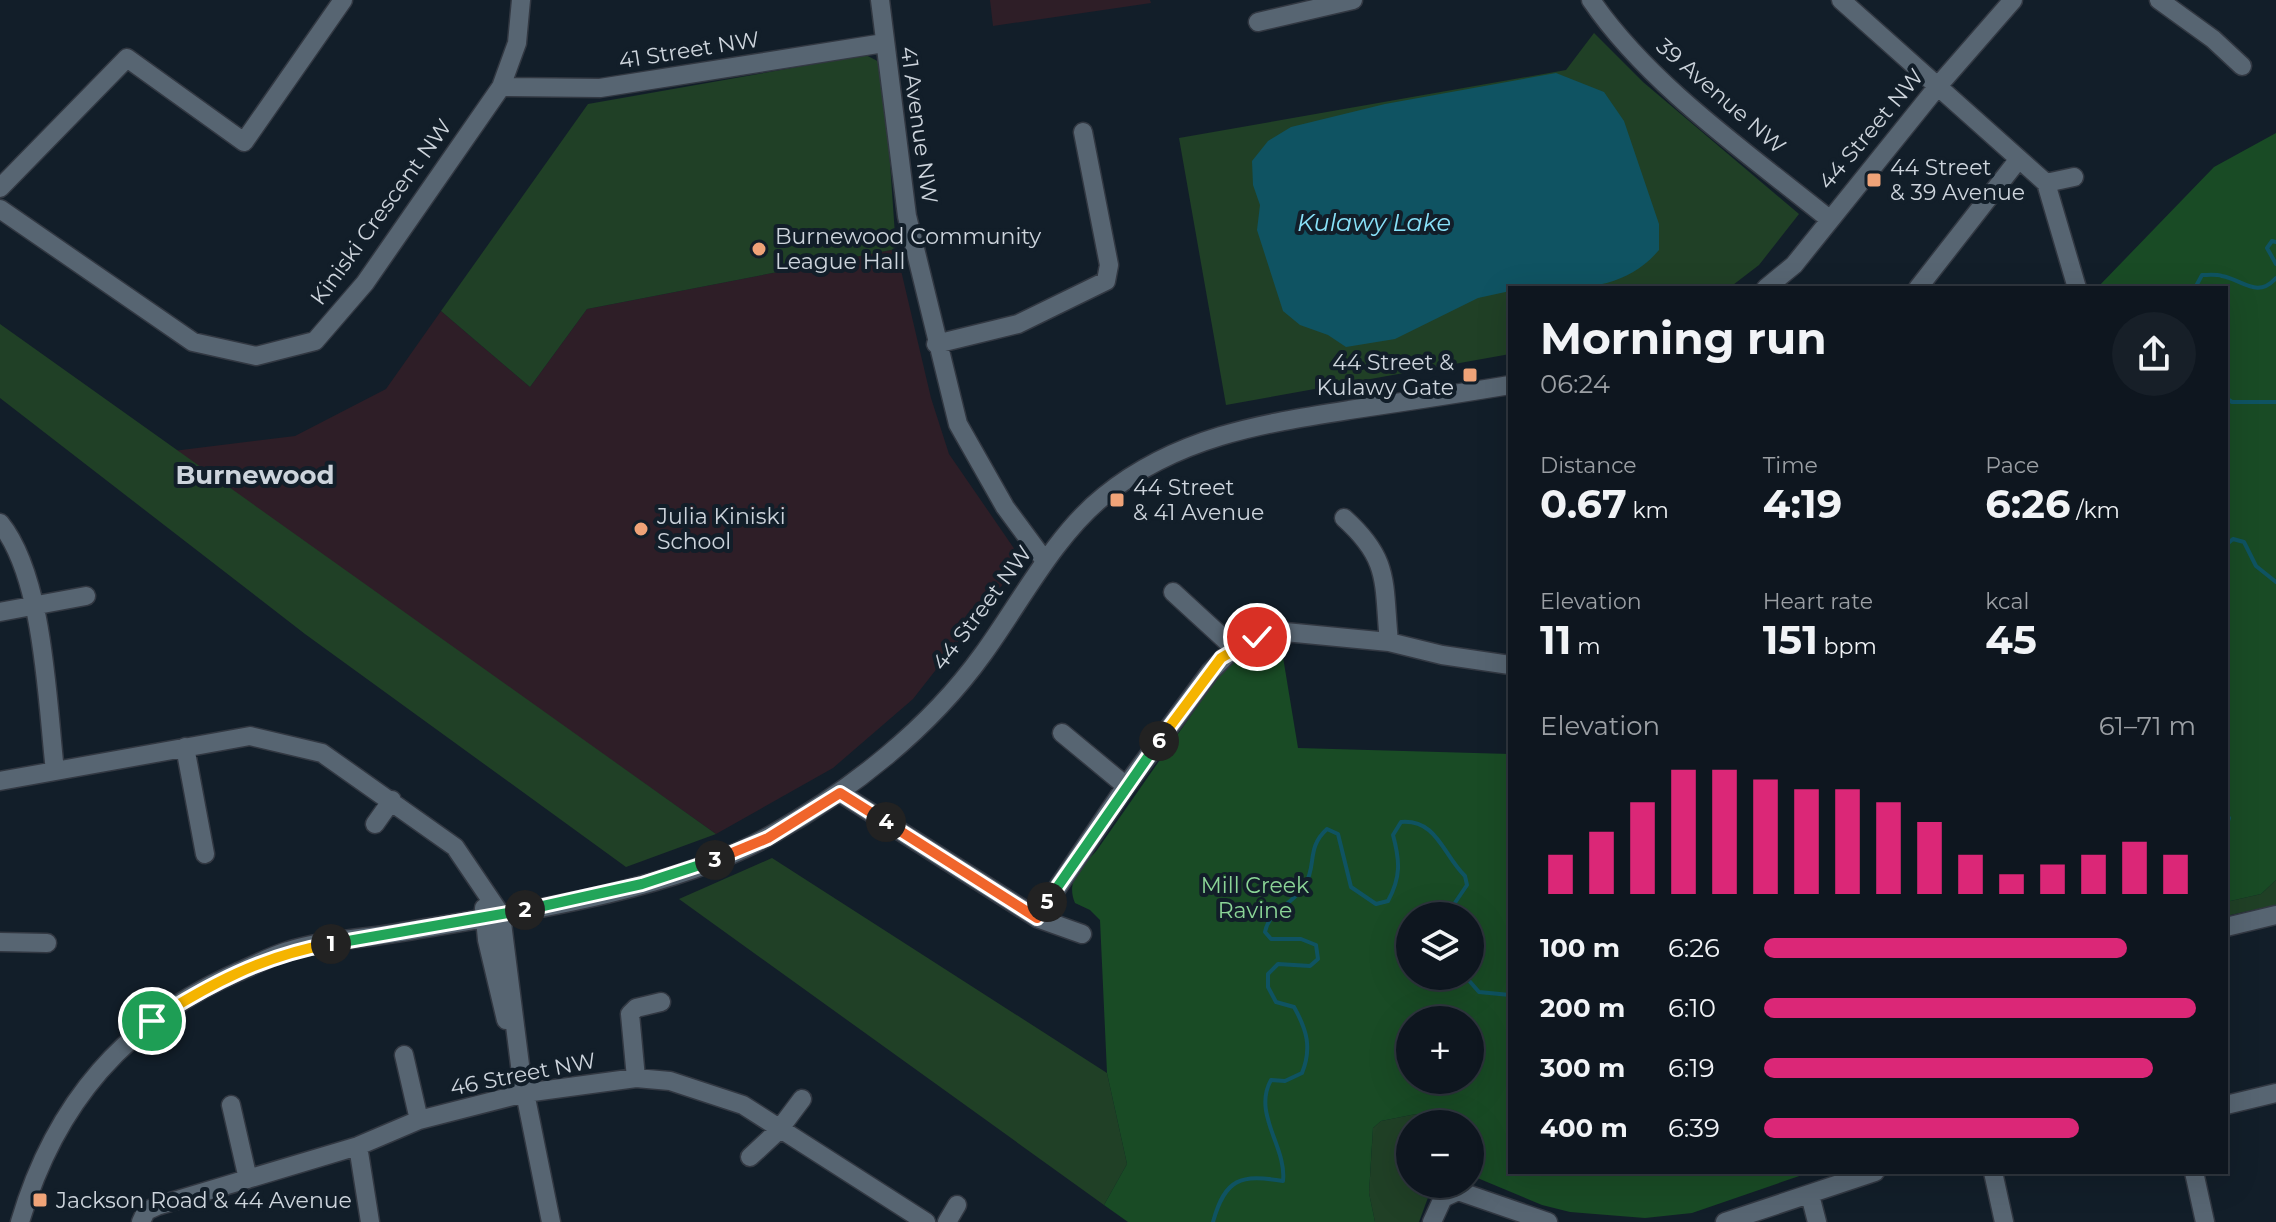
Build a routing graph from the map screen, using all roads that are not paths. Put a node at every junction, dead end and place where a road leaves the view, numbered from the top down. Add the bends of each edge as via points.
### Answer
1 (343, 0) edge
2 (521, 0) edge
3 (880, 0) edge
4 (1353, 0) edge
5 (1591, 0) edge
6 (1841, 0) edge
7 (2013, 0) edge
8 (2159, 0) edge
9 (1258, 22) dead end
10 (884, 43) junction
11 (2242, 66) dead end
12 (1938, 86) junction
13 (501, 87) junction
14 (1083, 132) dead end
15 (2018, 160) junction
16 (2074, 177) dead end
17 (2046, 183) junction
18 (0, 188) edge
19 (0, 209) edge
20 (1829, 219) junction
21 (1768, 286) edge
22 (1920, 286) edge
23 (2076, 286) edge
24 (936, 344) junction
25 (1508, 385) edge
26 (1344, 518) dead end
27 (0, 523) edge
28 (1045, 561) junction
29 (1173, 592) dead end
30 (86, 596) dead end
31 (35, 607) junction
32 (0, 612) edge
33 (1389, 642) junction
34 (1234, 648) junction
35 (1508, 665) edge
36 (248, 717) dead end
37 (1062, 733) dead end
38 (250, 736) junction
39 (185, 747) junction
40 (55, 771) junction
41 (0, 781) edge
42 (1126, 786) junction
43 (840, 793) junction
44 (392, 800) junction
45 (375, 824) dead end
46 (205, 854) dead end
47 (2276, 915) edge
48 (492, 917) junction
49 (1037, 918) junction
50 (2228, 927) edge
51 (1082, 934) dead end
52 (0, 942) edge
53 (47, 943) dead end
54 (661, 1002) dead end
55 (404, 1055) dead end
56 (636, 1078) junction
57 (525, 1093) junction
58 (2276, 1093) edge
59 (802, 1099) dead end
60 (231, 1105) dead end
61 (2228, 1105) edge
62 (419, 1120) junction
63 (778, 1131) junction
64 (358, 1146) junction
65 (750, 1157) dead end
66 (1869, 1174) edge
67 (1993, 1174) edge
68 (2194, 1174) edge
69 (248, 1179) junction
70 (1810, 1195) junction
71 (957, 1205) dead end
72 (143, 1217) edge
73 (20, 1222) edge
74 (370, 1222) edge
75 (551, 1222) edge
76 (926, 1222) edge
77 (947, 1222) edge
78 (1432, 1222) edge
79 (1548, 1222) edge
80 (1725, 1222) edge
81 (1817, 1222) edge
82 (2004, 1222) edge
83 (2205, 1222) edge

1 - 18 street via 244,142 127,58
2 - 13 street, Kiniski Crescent NW via 517,43
3 - 10 street, 41 Avenue NW
4 - 9 street
5 - 20 street, 39 Avenue NW via 1609,27 1690,105
6 - 12 street
7 - 12 street, 44 Street NW
8 - 11 street
10 - 13 street, 41 Street NW via 600,88
10 - 24 street, 41 Avenue NW via 907,216
12 - 15 street
12 - 20 street, 44 Street NW
13 - 19 street, Kiniski Crescent NW via 365,283 315,341 256,356 193,342
14 - 24 street via 1110,274 1106,281 1028,321
15 - 17 street
15 - 22 street
16 - 17 street
17 - 23 street
20 - 21 street, 44 Street NW via 1794,265
24 - 28 street, 41 Avenue NW via 958,424 1005,507
25 - 28 street, 44 Street NW via 1262,423 1216,435 1103,497
26 - 33 street via 1377,553
27 - 31 street via 13,538
28 - 43 street, 44 Street NW via 980,658 916,729
29 - 34 street
30 - 31 street
31 - 32 street
31 - 40 street
33 - 34 street via 1285,632
33 - 35 street
34 - 42 street via 1210,672
36 - 38 street
37 - 42 street
38 - 39 street
38 - 44 street via 322,753
39 - 40 street
39 - 46 street
40 - 41 street
42 - 49 street
43 - 48 street, 44 Street NW via 768,838 698,868
43 - 49 street
44 - 45 street
44 - 48 street via 455,847 485,894
47 - 50 street
48 - 57 street
48 - 73 street, 44 Street NW via 288,951 206,987 152,1021 92,1077 70,1108 31,1185
49 - 51 street
52 - 53 street
54 - 56 street via 630,1014
55 - 62 street
56 - 57 street, 46 Street NW
56 - 63 street, 46 Street NW via 710,1092 743,1105
57 - 62 street, 46 Street NW
57 - 75 street
58 - 61 street
59 - 63 street
60 - 69 street
62 - 64 street, 46 Street NW
63 - 65 street
63 - 76 street, 46 Street NW
64 - 69 street, 46 Street NW
64 - 74 street
66 - 70 street
67 - 82 street
68 - 83 street
69 - 72 street, 46 Street NW
70 - 80 street
70 - 81 street
71 - 77 street
78 - 79 street via 1440,1203 1454,1191

